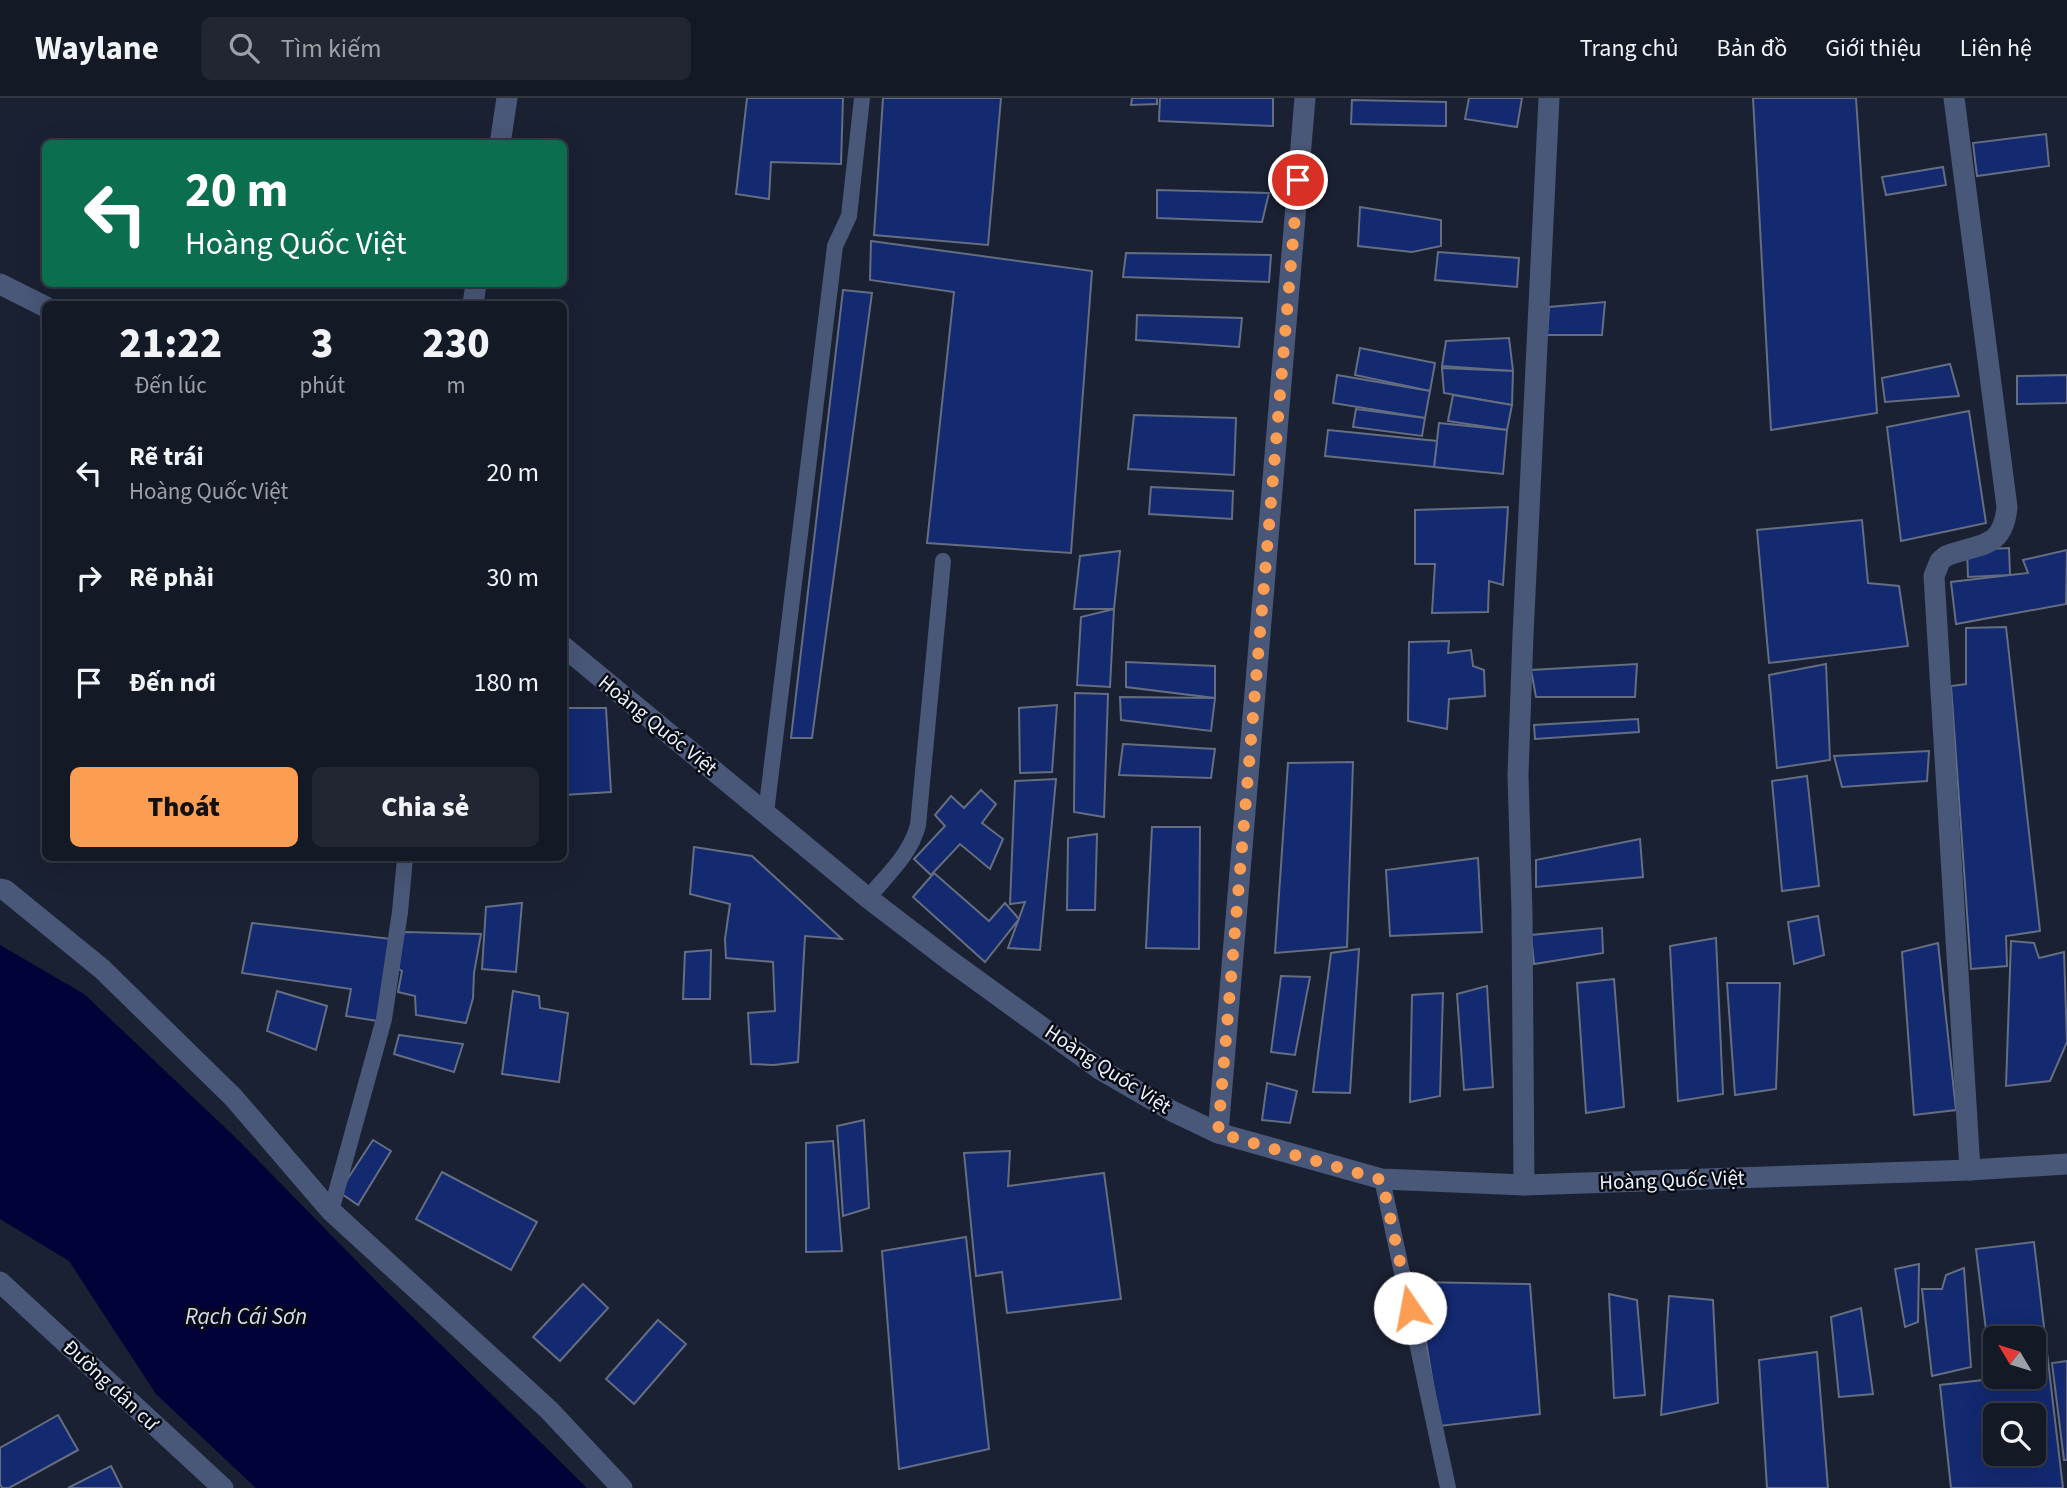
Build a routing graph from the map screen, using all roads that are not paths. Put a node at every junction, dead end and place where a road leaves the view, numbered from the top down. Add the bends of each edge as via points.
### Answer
1 (507, 98) edge
2 (862, 98) edge
3 (1305, 98) edge
4 (1549, 98) edge
5 (1954, 98) edge
6 (501, 140) edge
7 (0, 284) edge
8 (42, 305) edge
9 (943, 561) dead end
10 (567, 649) edge
11 (766, 813) junction
12 (405, 861) edge
13 (0, 889) edge
14 (868, 898) junction
15 (1218, 1133) junction
16 (2067, 1164) edge
17 (1970, 1170) junction
18 (1382, 1180) junction
19 (1524, 1185) junction
20 (331, 1211) junction
21 (0, 1282) edge
22 (223, 1488) edge
23 (622, 1488) edge
24 (1448, 1488) edge

1 - 6 street
2 - 11 lane via 849,216 835,246
3 - 15 street
4 - 19 street via 1518,775
5 - 17 street via 2007,507 1996,537 1946,556 1934,576
7 - 8 street
9 - 14 lane via 916,835
10 - 11 street, Hoàng Quốc Việt
11 - 14 street, Hoàng Quốc Việt
12 - 20 lane via 384,1019
13 - 20 street via 91,960 233,1097
14 - 15 street, Hoàng Quốc Việt via 1101,1070
15 - 18 street, Hoàng Quốc Việt
16 - 17 street, Hoàng Quốc Việt
17 - 19 street, Hoàng Quốc Việt
18 - 19 street, Hoàng Quốc Việt
18 - 24 lane
20 - 23 street via 550,1410
21 - 22 street, Đường dân cư

